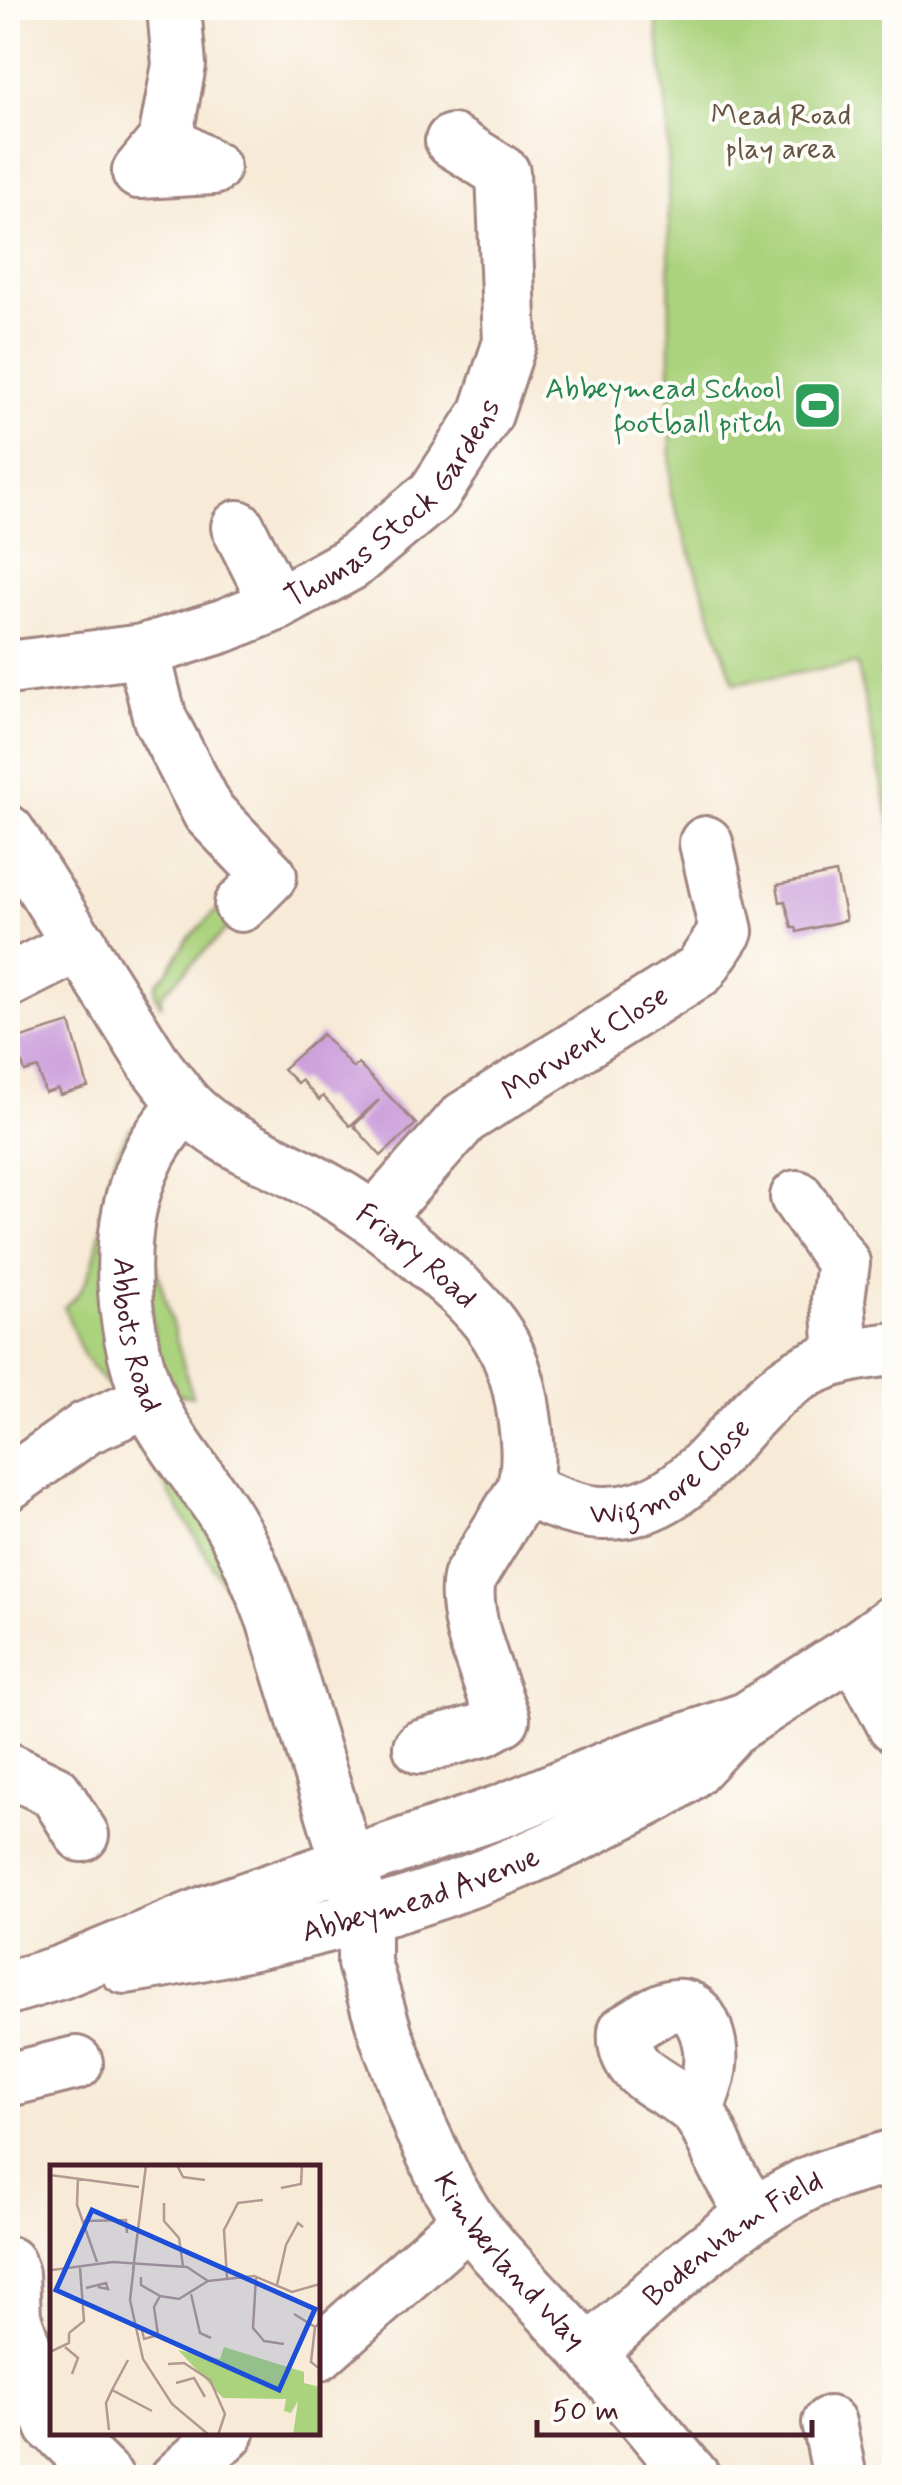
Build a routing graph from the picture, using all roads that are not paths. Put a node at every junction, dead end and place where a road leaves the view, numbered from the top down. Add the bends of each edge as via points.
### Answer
1 (174, 8) edge
2 (452, 141) dead end
3 (152, 156) dead end
4 (238, 528) dead end
5 (278, 604) junction
6 (143, 651) junction
7 (8, 668) edge
8 (8, 832) edge
9 (706, 843) dead end
10 (268, 877) dead end
11 (81, 944) junction
12 (8, 982) edge
13 (185, 1104) junction
14 (797, 1197) dead end
15 (376, 1217) junction
16 (894, 1349) edge
17 (842, 1354) junction
18 (150, 1400) junction
19 (8, 1484) edge
20 (523, 1490) junction
21 (874, 1636) edge
22 (740, 1721) junction
23 (894, 1725) edge
24 (420, 1747) dead end
25 (8, 1769) edge
26 (75, 1799) dead end
27 (347, 1863) junction
28 (374, 1945) junction
29 (62, 1972) junction
30 (8, 1988) edge
31 (76, 2063) dead end
32 (8, 2080) edge
33 (697, 2111) dead end
34 (894, 2156) edge
35 (753, 2213) junction
36 (469, 2220) junction
37 (24, 2264) edge
38 (320, 2352) edge
39 (589, 2353) junction
40 (50, 2420) edge
41 (829, 2423) dead end
42 (63, 2435) edge
43 (225, 2435) edge
44 (107, 2478) edge
45 (177, 2478) edge
46 (694, 2478) edge
47 (840, 2478) edge

1 - 3 street via 179,65
2 - 5 street, Thomas Stock Gardens via 519,161 510,342 486,414 434,494 350,564
4 - 5 street
5 - 6 street, Thomas Stock Gardens
6 - 7 street, Thomas Stock Gardens
6 - 10 street via 160,719 208,813
8 - 11 street
9 - 15 street, Morwent Close via 726,931 700,970 464,1118
11 - 12 street
11 - 13 street
13 - 15 street, Friary Road via 222,1137
13 - 18 street, Abbots Road via 147,1157 127,1220 126,1286
14 - 17 street via 843,1263
15 - 20 street, Friary Road via 471,1300 504,1343 520,1380 529,1450
16 - 17 street, Wigmore Close
17 - 20 street, Wigmore Close via 796,1377 697,1474 655,1504 602,1514
18 - 19 street via 86,1428
18 - 27 street, Abbots Road via 228,1520 258,1580
20 - 24 street via 469,1578 470,1614 503,1719
21 - 22 street, Abbeymead Avenue
21 - 23 street
22 - 27 street, Abbeymead Avenue
22 - 28 street, Abbeymead Avenue via 690,1772 520,1862 424,1899
25 - 26 street
27 - 28 street, Abbots Road
27 - 29 street, Abbeymead Avenue
28 - 29 street, Abbeymead Avenue via 312,1929 173,1959
28 - 36 street, Kimberland Way via 386,2036 420,2126
29 - 30 street, Abbeymead Avenue
31 - 32 street
33 - 35 street
34 - 35 street, Bodenham Field via 811,2182
35 - 39 street, Bodenham Field
36 - 38 street
36 - 39 street, Kimberland Way
37 - 40 street via 14,2317
39 - 46 street, Kimberland Way
41 - 47 street
42 - 44 street
43 - 45 street

